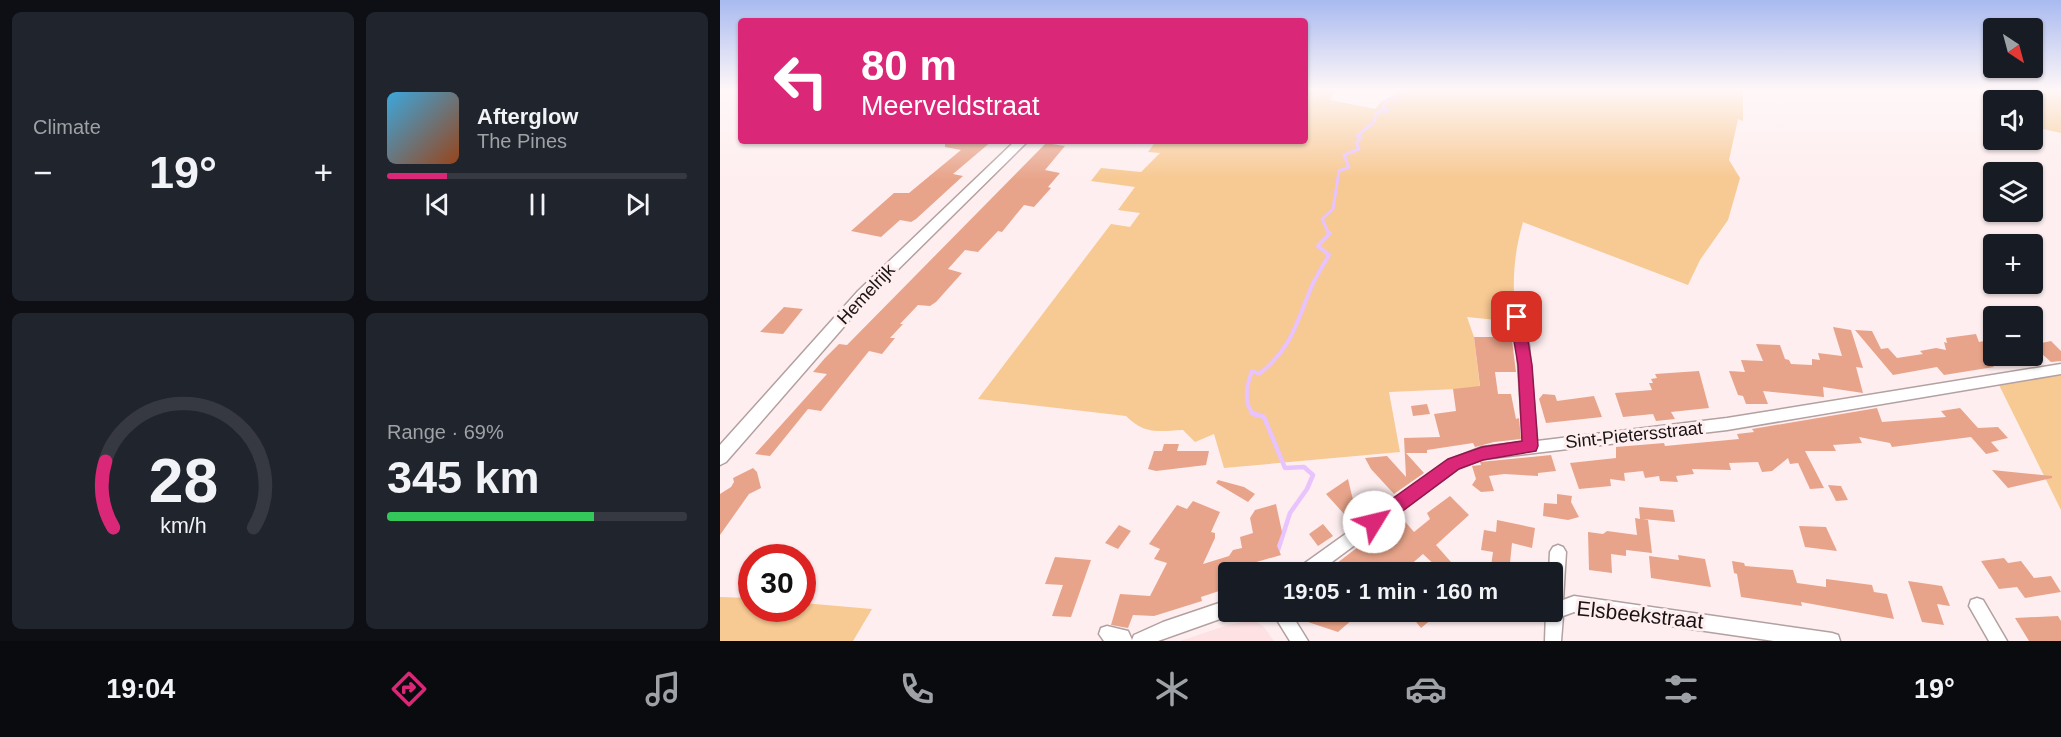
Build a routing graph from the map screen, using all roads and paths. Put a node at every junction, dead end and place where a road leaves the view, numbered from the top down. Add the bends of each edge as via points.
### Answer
1 (1019, 144) edge
2 (1517, 317) dead end
3 (2061, 369) edge
4 (1530, 446) junction
5 (720, 457) edge
6 (1558, 552) dead end
7 (1319, 562) edge
8 (1557, 562) edge
9 (1977, 606) dead end
10 (1563, 608) edge
11 (1218, 611) edge
12 (1287, 622) edge
13 (1554, 622) edge
14 (1107, 634) dead end
15 (1124, 641) edge
16 (1140, 641) edge
17 (1300, 641) edge
18 (1553, 641) edge
19 (1832, 641) edge
20 (1999, 641) edge

1 - 5 street, Hemelrijk via 864,296
2 - 4 street via 1525,365
3 - 4 street, Sint-Pietersstraat via 1727,424
4 - 7 street, Sint-Pietersstraat via 1482,453 1454,464
6 - 8 street, Elsbeekstraat
9 - 20 street
10 - 19 street, Elsbeekstraat via 1574,604
11 - 16 street
12 - 17 street
13 - 18 street, Elsbeekstraat
14 - 15 street

